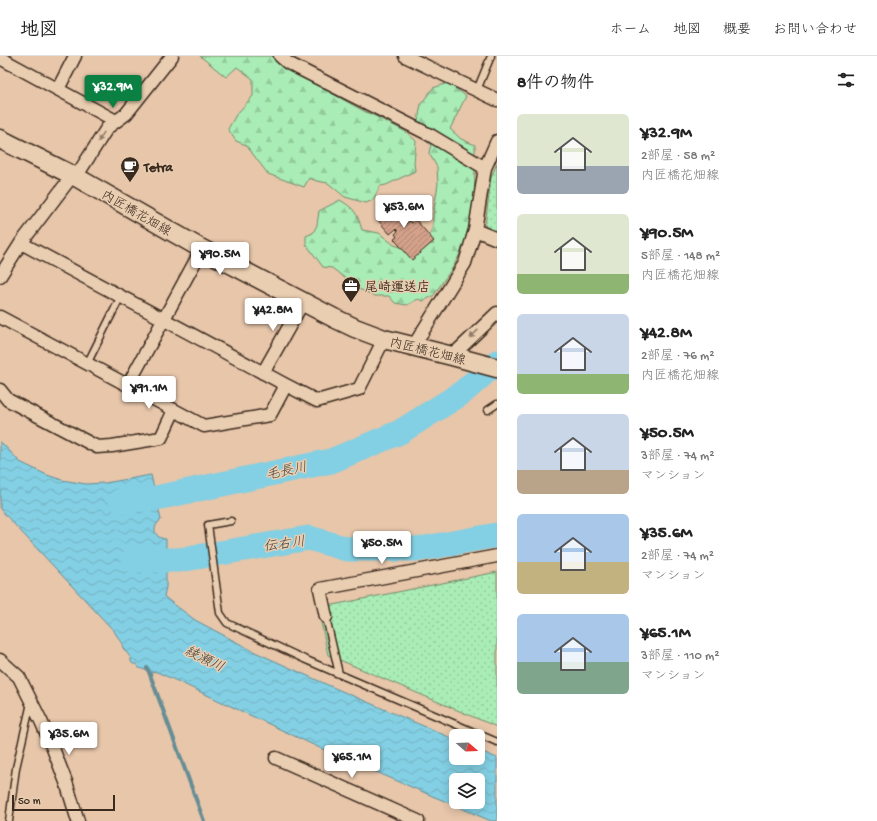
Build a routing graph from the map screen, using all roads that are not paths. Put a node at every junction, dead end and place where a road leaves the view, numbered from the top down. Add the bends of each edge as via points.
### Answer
1 (75, 56) edge
2 (172, 56) edge
3 (405, 56) edge
4 (492, 56) edge
5 (0, 58) edge
6 (287, 58) edge
7 (58, 89) junction
8 (477, 90) junction
9 (497, 100) edge
10 (116, 121) junction
11 (0, 139) edge
12 (497, 141) edge
13 (485, 168) junction
14 (74, 176) junction
15 (475, 230) junction
16 (497, 239) edge
17 (21, 243) junction
18 (202, 249) junction
19 (0, 276) edge
20 (121, 296) junction
21 (303, 302) junction
22 (497, 313) edge
23 (0, 317) edge
24 (163, 319) junction
25 (384, 339) junction
26 (414, 347) junction
27 (457, 357) junction
28 (87, 364) junction
29 (497, 368) edge
30 (263, 373) junction
31 (128, 385) junction
32 (286, 385) junction
33 (0, 390) edge
34 (497, 404) edge
35 (174, 410) junction
36 (488, 410) dead end
37 (230, 521) dead end
38 (497, 556) edge
39 (326, 617) joint
40 (0, 660) edge
41 (339, 674) junction
42 (31, 702) junction
43 (497, 742) edge
44 (276, 758) dead end
45 (9, 821) edge
46 (78, 821) edge
47 (418, 821) edge

1 - 7 street
2 - 10 street via 126,114
3 - 8 street
4 - 8 lane
5 - 7 street
6 - 13 street via 430,135
7 - 10 street
8 - 9 street
10 -> 14 street via 106,128
11 - 14 main road, 内匠橋花畑線
12 - 13 street
13 - 15 street
14 - 17 street
14 - 18 main road, 内匠橋花畑線
15 - 16 street
15 - 26 street via 465,264
17 - 19 street
17 - 20 street
18 - 21 main road, 内匠橋花畑線
18 - 24 street
20 - 24 street
20 - 28 lane
21 - 25 main road, 内匠橋花畑線 via 355,328
21 - 30 street
22 -> 27 street
23 - 28 street
24 - 30 street
24 - 31 street
25 - 26 main road, 内匠橋花畑線
25 - 32 street via 359,389 317,401
26 - 27 main road, 内匠橋花畑線
27 - 29 main road, 内匠橋花畑線
28 - 31 street
30 - 32 street
31 - 35 street
32 - 35 street via 270,414 204,426
33 - 35 street via 8,400 97,447 161,438
34 - 36 lane
37 - 41 lane via 208,525 220,613 227,622
38 - 39 street via 320,589
39 - 41 lane
40 - 42 street via 19,677
41 - 43 lane
42 - 45 lane via 16,768
42 - 46 street via 52,746
44 - 47 street

